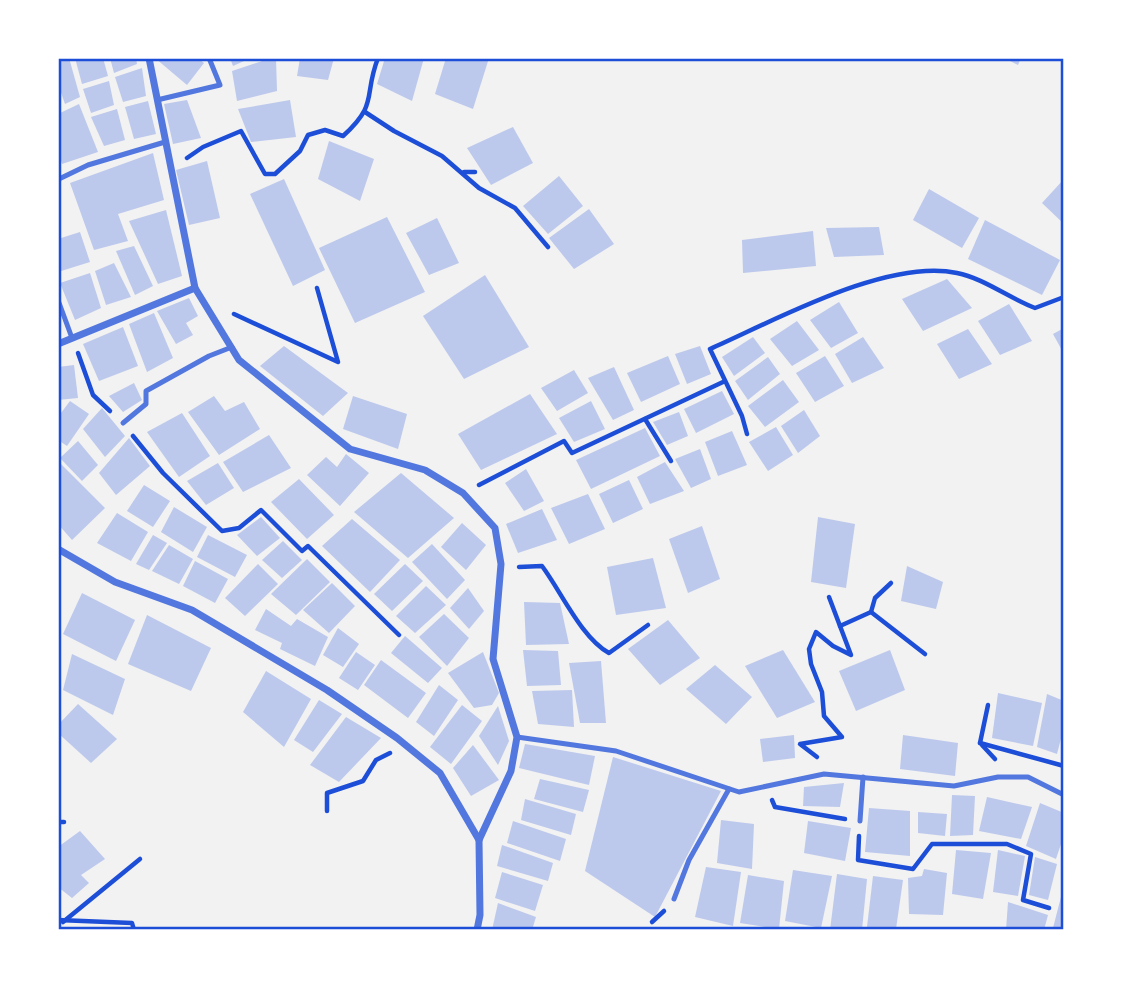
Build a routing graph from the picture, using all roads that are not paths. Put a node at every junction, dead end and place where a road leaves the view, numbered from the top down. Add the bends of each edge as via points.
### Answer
1 (149, 58) edge
2 (209, 58) edge
3 (157, 100) junction
4 (165, 142) junction
5 (60, 179) dead end
6 (195, 288) junction
7 (58, 300) edge
8 (72, 338) junction
9 (58, 344) edge
10 (232, 347) junction
11 (123, 423) road end
12 (58, 549) edge
13 (517, 737) junction
14 (863, 777) junction
15 (729, 789) junction
16 (1064, 795) edge
17 (860, 821) road end
18 (479, 840) junction
19 (674, 899) dead end
20 (477, 930) edge

1 - 3 street
2 - 3 lane via 220,85
3 - 4 street
4 - 5 lane via 88,165
4 - 6 street
6 - 8 street
6 - 10 street
7 - 8 lane
8 - 9 street
10 - 11 lane via 146,391 146,404
10 - 13 street via 239,360 350,449 425,470 463,494 495,528 500,568 493,659
12 - 18 street via 114,582 192,610 327,690 440,773
13 - 15 lane via 616,751
13 - 18 street via 511,771
14 - 15 lane via 824,774 739,792
14 - 16 lane via 954,786 998,777 1028,777
14 - 17 lane
15 - 19 lane via 689,860
18 - 20 street

